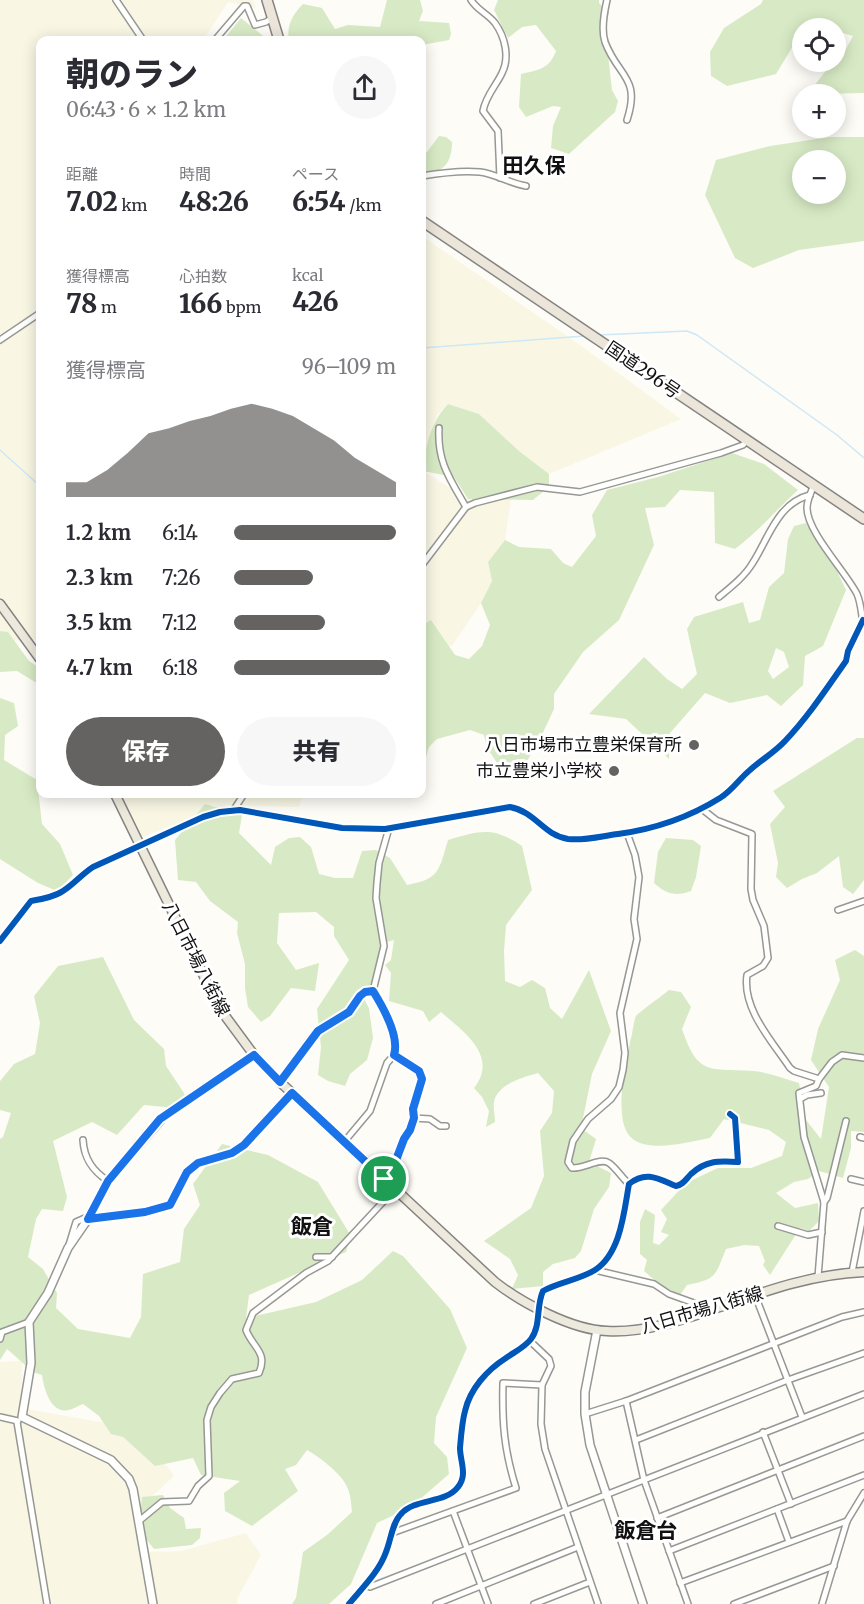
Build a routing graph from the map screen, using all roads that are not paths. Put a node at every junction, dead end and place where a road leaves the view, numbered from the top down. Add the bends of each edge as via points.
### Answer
1 (116, 0) edge
2 (267, 0) edge
3 (471, 0) edge
4 (607, 0) edge
5 (272, 18) junction
6 (140, 36) edge
7 (218, 36) edge
8 (278, 36) edge
9 (627, 120) dead end
10 (426, 176) edge
11 (500, 178) junction
12 (526, 186) dead end
13 (426, 224) edge
14 (36, 316) edge
15 (0, 340) edge
16 (439, 428) dead end
17 (747, 440) junction
18 (814, 485) junction
19 (810, 495) junction
20 (466, 507) junction
21 (864, 519) edge
22 (426, 561) edge
23 (719, 597) dead end
24 (0, 604) edge
25 (863, 621) edge
26 (36, 654) edge
27 (120, 798) edge
28 (240, 798) edge
29 (702, 809) junction
30 (233, 811) junction
31 (389, 828) junction
32 (627, 833) junction
33 (140, 846) junction
34 (864, 901) edge
35 (838, 910) dead end
36 (0, 941) edge
37 (373, 991) junction
38 (254, 1055) junction
39 (394, 1055) junction
40 (864, 1058) edge
41 (819, 1079) junction
42 (280, 1082) junction
43 (292, 1093) junction
44 (821, 1093) dead end
45 (800, 1099) junction
46 (730, 1114) dead end
47 (414, 1118) junction
48 (846, 1121) dead end
49 (446, 1126) dead end
50 (83, 1140) dead end
51 (344, 1142) junction
52 (384, 1179) junction
53 (851, 1179) dead end
54 (108, 1181) junction
55 (864, 1182) edge
56 (629, 1184) junction
57 (395, 1189) junction
58 (824, 1202) junction
59 (864, 1210) edge
60 (88, 1219) junction
61 (778, 1227) dead end
62 (822, 1232) junction
63 (316, 1257) dead end
64 (332, 1257) junction
65 (595, 1270) junction
66 (852, 1272) junction
67 (864, 1272) edge
68 (818, 1277) junction
69 (755, 1295) junction
70 (538, 1308) junction
71 (864, 1312) edge
72 (702, 1313) junction
73 (29, 1322) junction
74 (597, 1330) junction
75 (0, 1339) edge
76 (530, 1341) junction
77 (774, 1344) junction
78 (864, 1353) edge
79 (788, 1380) junction
80 (542, 1385) junction
81 (864, 1394) edge
82 (626, 1401) junction
83 (585, 1414) junction
84 (0, 1417) edge
85 (802, 1417) junction
86 (20, 1420) junction
87 (763, 1432) junction
88 (864, 1436) edge
89 (636, 1440) junction
90 (779, 1470) junction
91 (864, 1475) edge
92 (644, 1480) junction
93 (864, 1493) edge
94 (605, 1494) junction
95 (790, 1504) junction
96 (564, 1509) junction
97 (777, 1509) junction
98 (453, 1511) junction
99 (657, 1518) junction
100 (139, 1521) junction
101 (847, 1521) junction
102 (392, 1533) junction
103 (789, 1542) junction
104 (578, 1547) junction
105 (467, 1549) junction
106 (669, 1551) junction
107 (834, 1566) junction
108 (590, 1582) junction
109 (680, 1583) junction
110 (366, 1585) junction
111 (482, 1586) junction
112 (47, 1604) edge
113 (153, 1604) edge
114 (350, 1604) edge
115 (436, 1604) edge
116 (488, 1604) edge
117 (534, 1604) edge
118 (598, 1604) edge
119 (643, 1604) edge
120 (688, 1604) edge
121 (734, 1604) edge
122 (822, 1604) edge

1 - 6 street
2 - 5 highway
3 - 11 street via 494,21 506,48 506,63 483,111 498,131
4 - 9 street via 605,41 631,85 633,98
5 - 7 street via 255,25 244,6
5 - 8 highway
10 - 11 street via 480,172
11 - 12 street
13 - 17 highway, 国道296号
14 - 15 street
16 - 20 street via 441,460
17 - 18 highway, 国道296号
17 - 20 street via 721,453 580,492 537,487
18 - 19 street
18 - 21 highway, 国道296号
19 - 23 street via 775,521 752,565
19 - 25 street via 808,514 825,548 856,591
20 - 22 street
24 - 26 main road
25 - 29 street via 846,661 784,743
27 - 33 main road, 八日市場八街線
28 - 30 street
29 - 32 street via 655,828
29 - 41 street via 716,820 752,834 751,889 764,926 768,958 763,966 747,975 748,996 756,1016 790,1068
30 - 31 street via 255,811 342,828
30 - 33 street via 203,817
31 - 32 street via 510,807 530,814 549,832 566,838
31 - 37 street via 376,883 384,946
32 - 56 street via 639,877 634,919 637,939 620,1013 623,1070 611,1099 588,1119 573,1141 568,1162 578,1169 604,1161
33 - 36 street via 93,867 64,891 31,901
33 - 38 main road, 八日市場八街線 via 220,1010
34 - 35 street
37 - 39 street via 388,1017
37 - 42 street via 365,992 349,1012 318,1031
38 - 42 main road, 八日市場八街線
38 - 54 street via 166,1114
39 - 47 street via 422,1075
39 - 51 street via 387,1063 370,1111
40 - 41 street via 842,1055
41 - 45 street via 816,1086 800,1091
42 - 43 main road, 八日市場八街線
43 - 51 main road, 八日市場八街線
43 - 60 street via 244,1145 232,1153 198,1163 187,1172 170,1205
44 - 45 street
45 - 58 street via 804,1137
46 - 56 street via 735,1119 738,1162 705,1163 681,1186 652,1175
47 - 49 street
47 - 52 street
48 - 58 street
50 - 54 street via 95,1172
51 - 52 main road, 八日市場八街線
52 - 57 main road, 八日市場八街線
53 - 55 street
54 - 60 street
56 - 65 street via 614,1248
57 - 64 street
57 - 70 main road, 八日市場八街線 via 495,1282
58 - 62 street
59 - 66 street
60 - 73 street
61 - 62 street via 808,1235
62 - 68 street
63 - 64 street
64 - 100 street via 253,1313 246,1330 263,1357 262,1365 259,1373 232,1379 211,1407 207,1420 209,1476 189,1501 162,1502
65 - 70 street via 546,1289
65 - 72 street via 654,1284 694,1303
66 - 67 main road, 八日市場八街線
66 - 68 main road, 八日市場八街線
68 - 69 main road, 八日市場八街線
69 - 72 main road, 八日市場八街線
69 - 77 street
70 - 74 main road, 八日市場八街線
70 - 76 street via 537,1326
71 - 77 street
72 - 74 main road, 八日市場八街線 via 647,1328
73 - 75 street via 2,1332
73 - 86 street via 31,1363
74 - 83 street
76 - 80 street via 551,1366
76 - 102 street via 499,1363 472,1393 465,1412 460,1449 462,1479 458,1488 401,1514
77 - 79 street
77 - 82 street
78 - 79 street
79 - 85 street
79 - 89 street
80 - 96 street via 545,1449
80 - 98 street via 504,1383 504,1439 516,1488
81 - 85 street
82 - 83 street
82 - 89 street
83 - 94 street
84 - 86 street
85 - 87 street
86 - 100 street via 117,1464 129,1479
86 - 112 street
87 - 90 street
87 - 92 street
88 - 90 street
89 - 92 street
90 - 95 street
90 - 99 street
91 - 95 street
92 - 94 street
92 - 99 street
93 - 101 street
94 - 96 street
94 - 119 street
95 - 97 street
96 - 104 street
96 - 105 street
97 - 103 street
97 - 106 street
98 - 102 street
98 - 105 street
99 - 106 street
100 - 113 street
101 - 103 street
101 - 107 street
102 - 110 street via 386,1553
103 - 109 street
104 - 108 street
104 - 111 street
105 - 110 street via 370,1587
105 - 111 street
106 - 109 street
107 - 121 street
107 - 122 street
108 - 117 street
108 - 118 street
109 - 120 street
110 - 114 street
111 - 115 street
111 - 116 street

